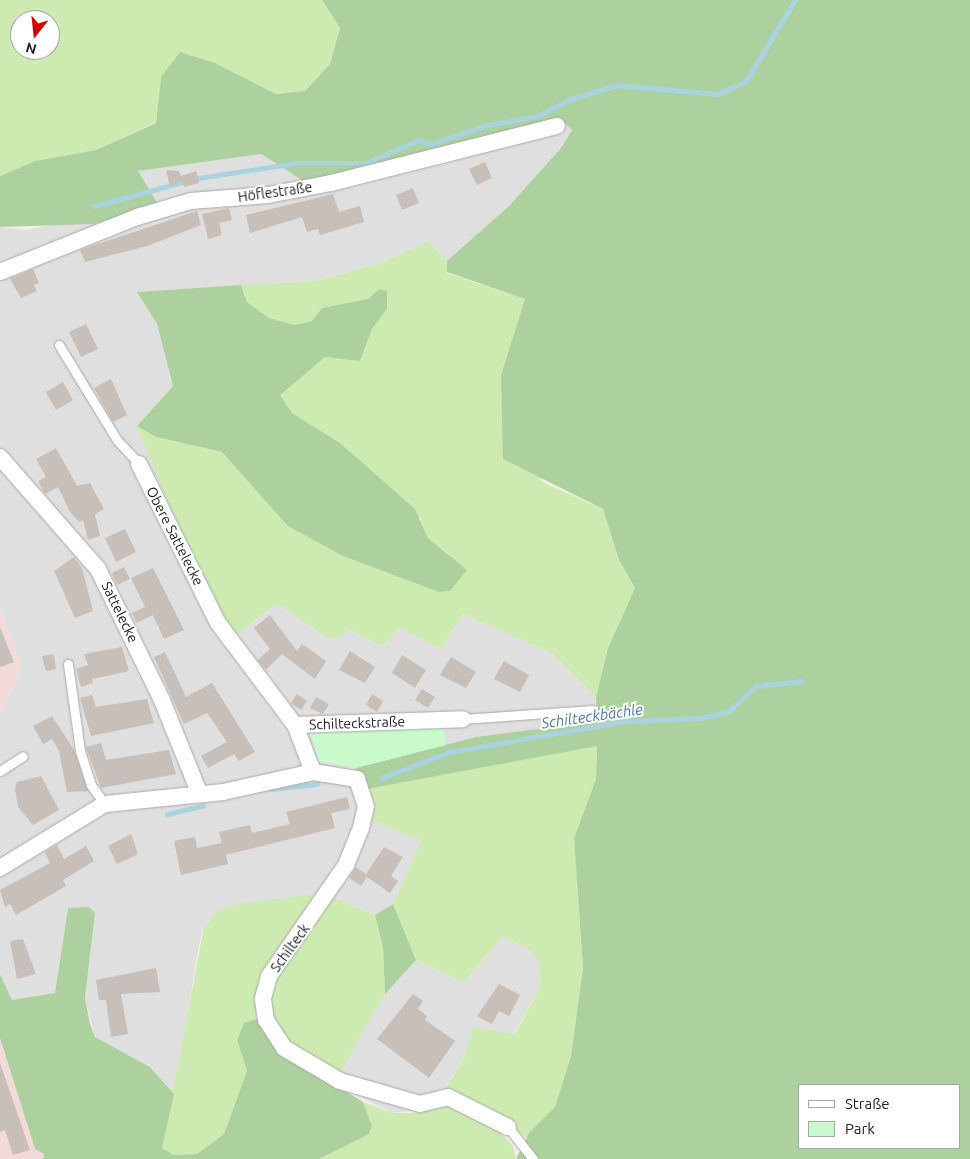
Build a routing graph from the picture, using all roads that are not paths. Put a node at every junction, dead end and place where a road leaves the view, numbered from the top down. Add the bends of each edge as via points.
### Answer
1 (556, 126) dead end
2 (0, 272) edge
3 (59, 345) dead end
4 (0, 457) edge
5 (139, 464) joint
6 (68, 664) dead end
7 (593, 710) dead end
8 (463, 719) joint
9 (295, 724) junction
10 (23, 756) dead end
11 (0, 771) edge
12 (313, 772) junction
13 (199, 792) junction
14 (105, 804) junction
15 (0, 868) edge
16 (508, 1127) joint
17 (533, 1159) edge

1 - 2 street, Höflestraße via 268,196 191,201 119,223
3 - 5 lane, Obere Sattelecke via 117,440
4 - 13 street, Sattelecke via 98,569 161,698
5 - 9 street, Obere Sattelecke via 218,623
6 - 14 lane via 80,751 91,785
7 - 8 lane, Schilteckstraße
8 - 9 street, Schilteckstraße
9 - 12 street, Schilteckstraße
10 - 11 lane
12 - 13 street via 245,789
12 - 16 street, Schilteck via 357,778 366,806 346,865 269,976 263,999 272,1034 284,1048 340,1081 395,1100 420,1104 448,1098
13 - 14 street
14 - 15 street
16 - 17 lane

